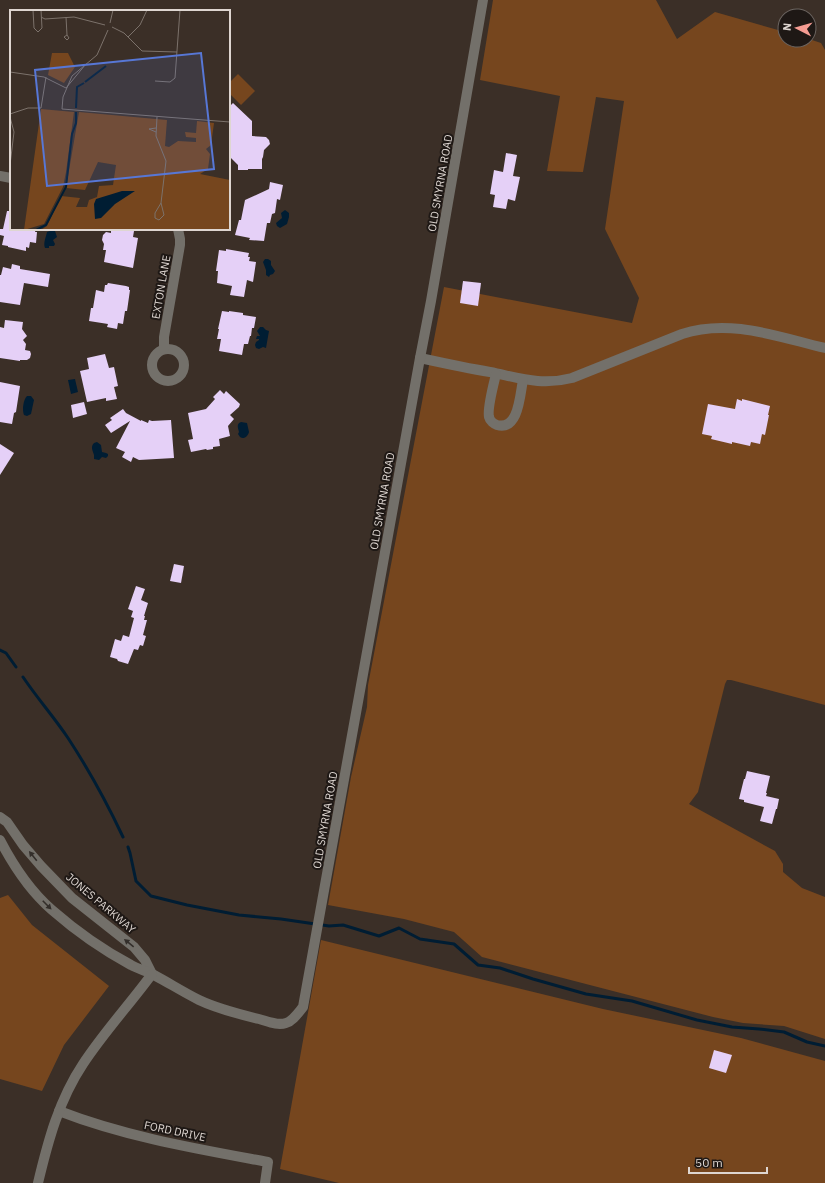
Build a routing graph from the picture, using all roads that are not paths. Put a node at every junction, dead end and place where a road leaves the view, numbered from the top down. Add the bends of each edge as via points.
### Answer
1 (483, 0) edge
2 (0, 176) edge
3 (10, 178) edge
4 (178, 230) edge
5 (825, 348) edge
6 (164, 349) dead end
7 (420, 358) junction
8 (496, 374) junction
9 (523, 380) junction
10 (0, 817) edge
11 (0, 840) edge
12 (152, 974) junction
13 (59, 1111) junction
14 (38, 1183) edge
15 (265, 1183) edge

1 - 7 street, OLD SMYRNA ROAD
2 - 3 street
4 - 6 street, EXTON LANE via 180,245
5 - 9 street via 754,330 712,328 686,333 568,379 546,382
7 - 8 street
7 - 12 street, OLD SMYRNA ROAD via 303,1007 293,1019 276,1024 212,1005
8 - 9 street
8 - 9 street via 489,416 498,426 508,424 515,418
12 -> 10 street, JONES PARKWAY via 134,946 72,898
11 -> 12 street via 20,873 50,909 88,939 132,966
12 - 13 street via 83,1064
13 - 14 street via 49,1138
13 - 15 street, FORD DRIVE via 114,1130 268,1162

